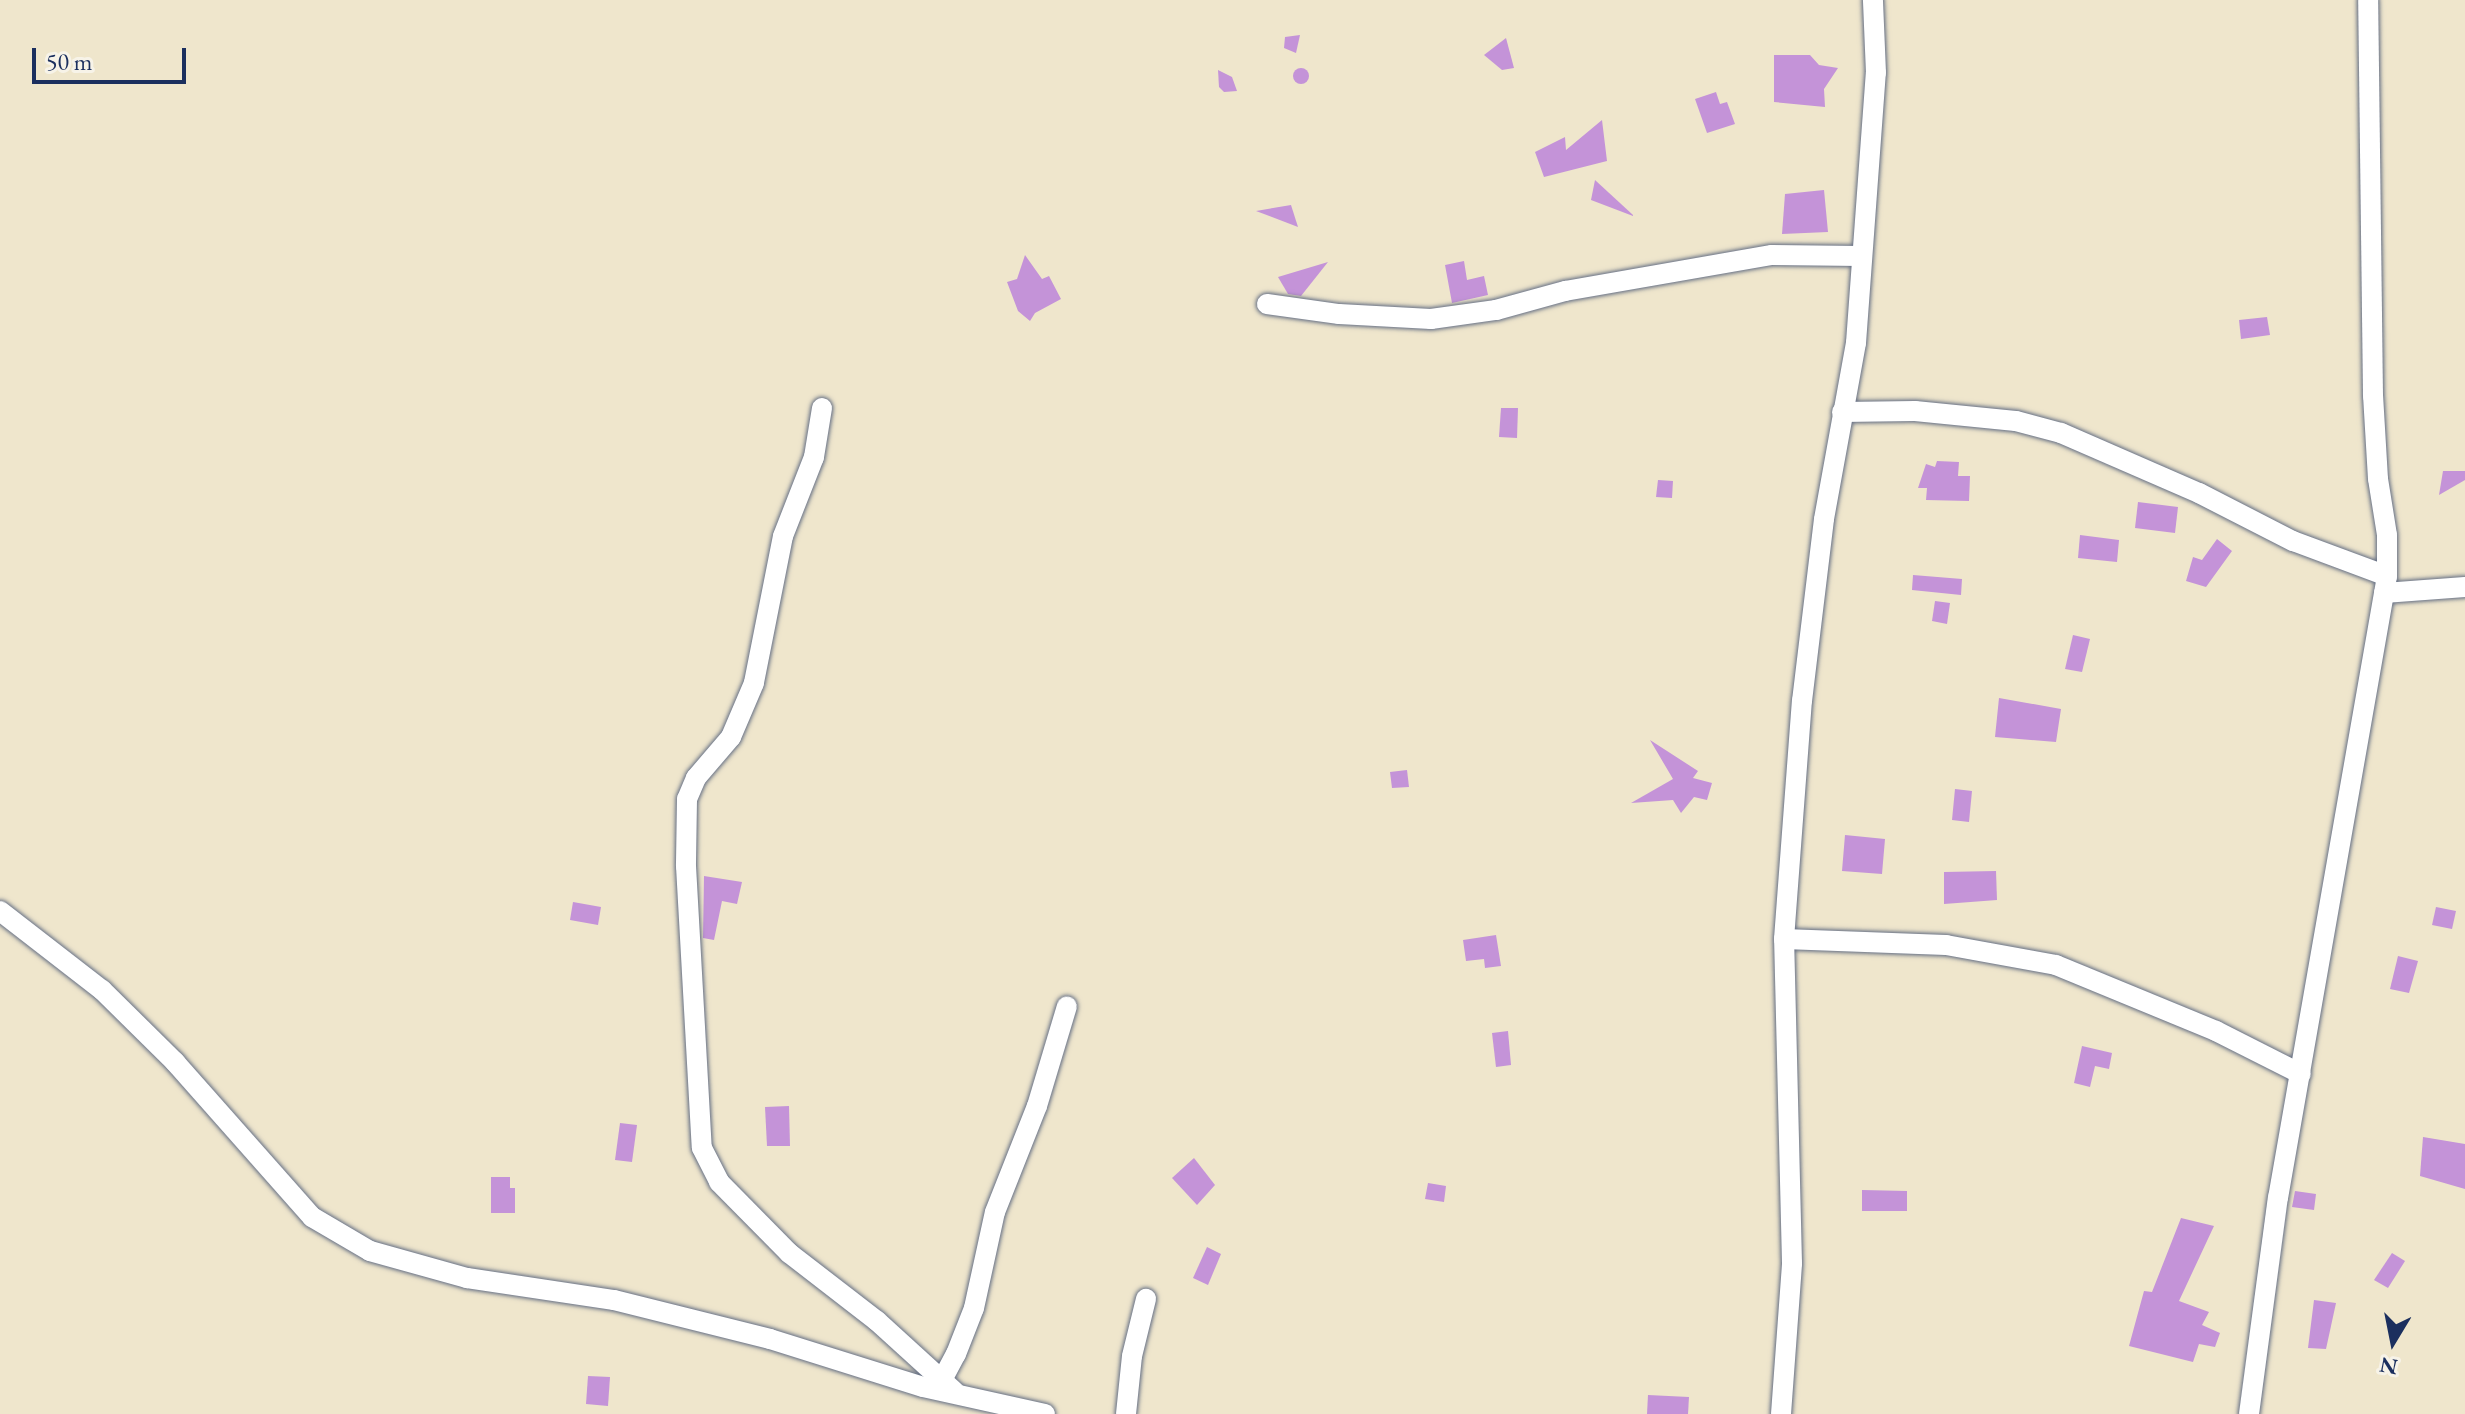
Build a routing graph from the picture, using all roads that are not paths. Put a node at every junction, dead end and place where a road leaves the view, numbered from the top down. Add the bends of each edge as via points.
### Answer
1 (1873, 0) edge
2 (2368, 0) edge
3 (1860, 256) junction
4 (1267, 304) dead end
5 (822, 408) dead end
6 (1842, 412) junction
7 (2386, 585) junction
8 (2465, 587) edge
9 (0, 911) edge
10 (1784, 939) junction
11 (1067, 1006) dead end
12 (2301, 1074) junction
13 (1146, 1299) dead end
14 (942, 1380) junction
15 (966, 1402) edge
16 (1045, 1414) edge
17 (1126, 1414) edge
18 (1781, 1414) edge
19 (2249, 1414) edge

1 - 3 street via 1876,73
2 - 7 street via 2373,396 2387,535
3 - 4 street via 1772,255 1431,319 1376,318
3 - 6 street via 1856,343
5 - 14 street via 814,457 783,536 754,683 731,737 696,778 687,799 702,1148 719,1182 789,1253
6 - 7 street via 1915,411 2016,421 2061,433 2199,493
6 - 10 street via 1802,701
7 - 8 street
7 - 12 street
9 - 15 street via 102,990 215,1105 312,1217 370,1251 467,1278 614,1300 770,1339
10 - 12 street via 1946,945 2056,965 2216,1031
10 - 18 street via 1792,1263
11 - 14 street via 1037,1106 995,1212 974,1308
12 - 19 street
13 - 17 street
14 - 15 street
15 - 16 street

